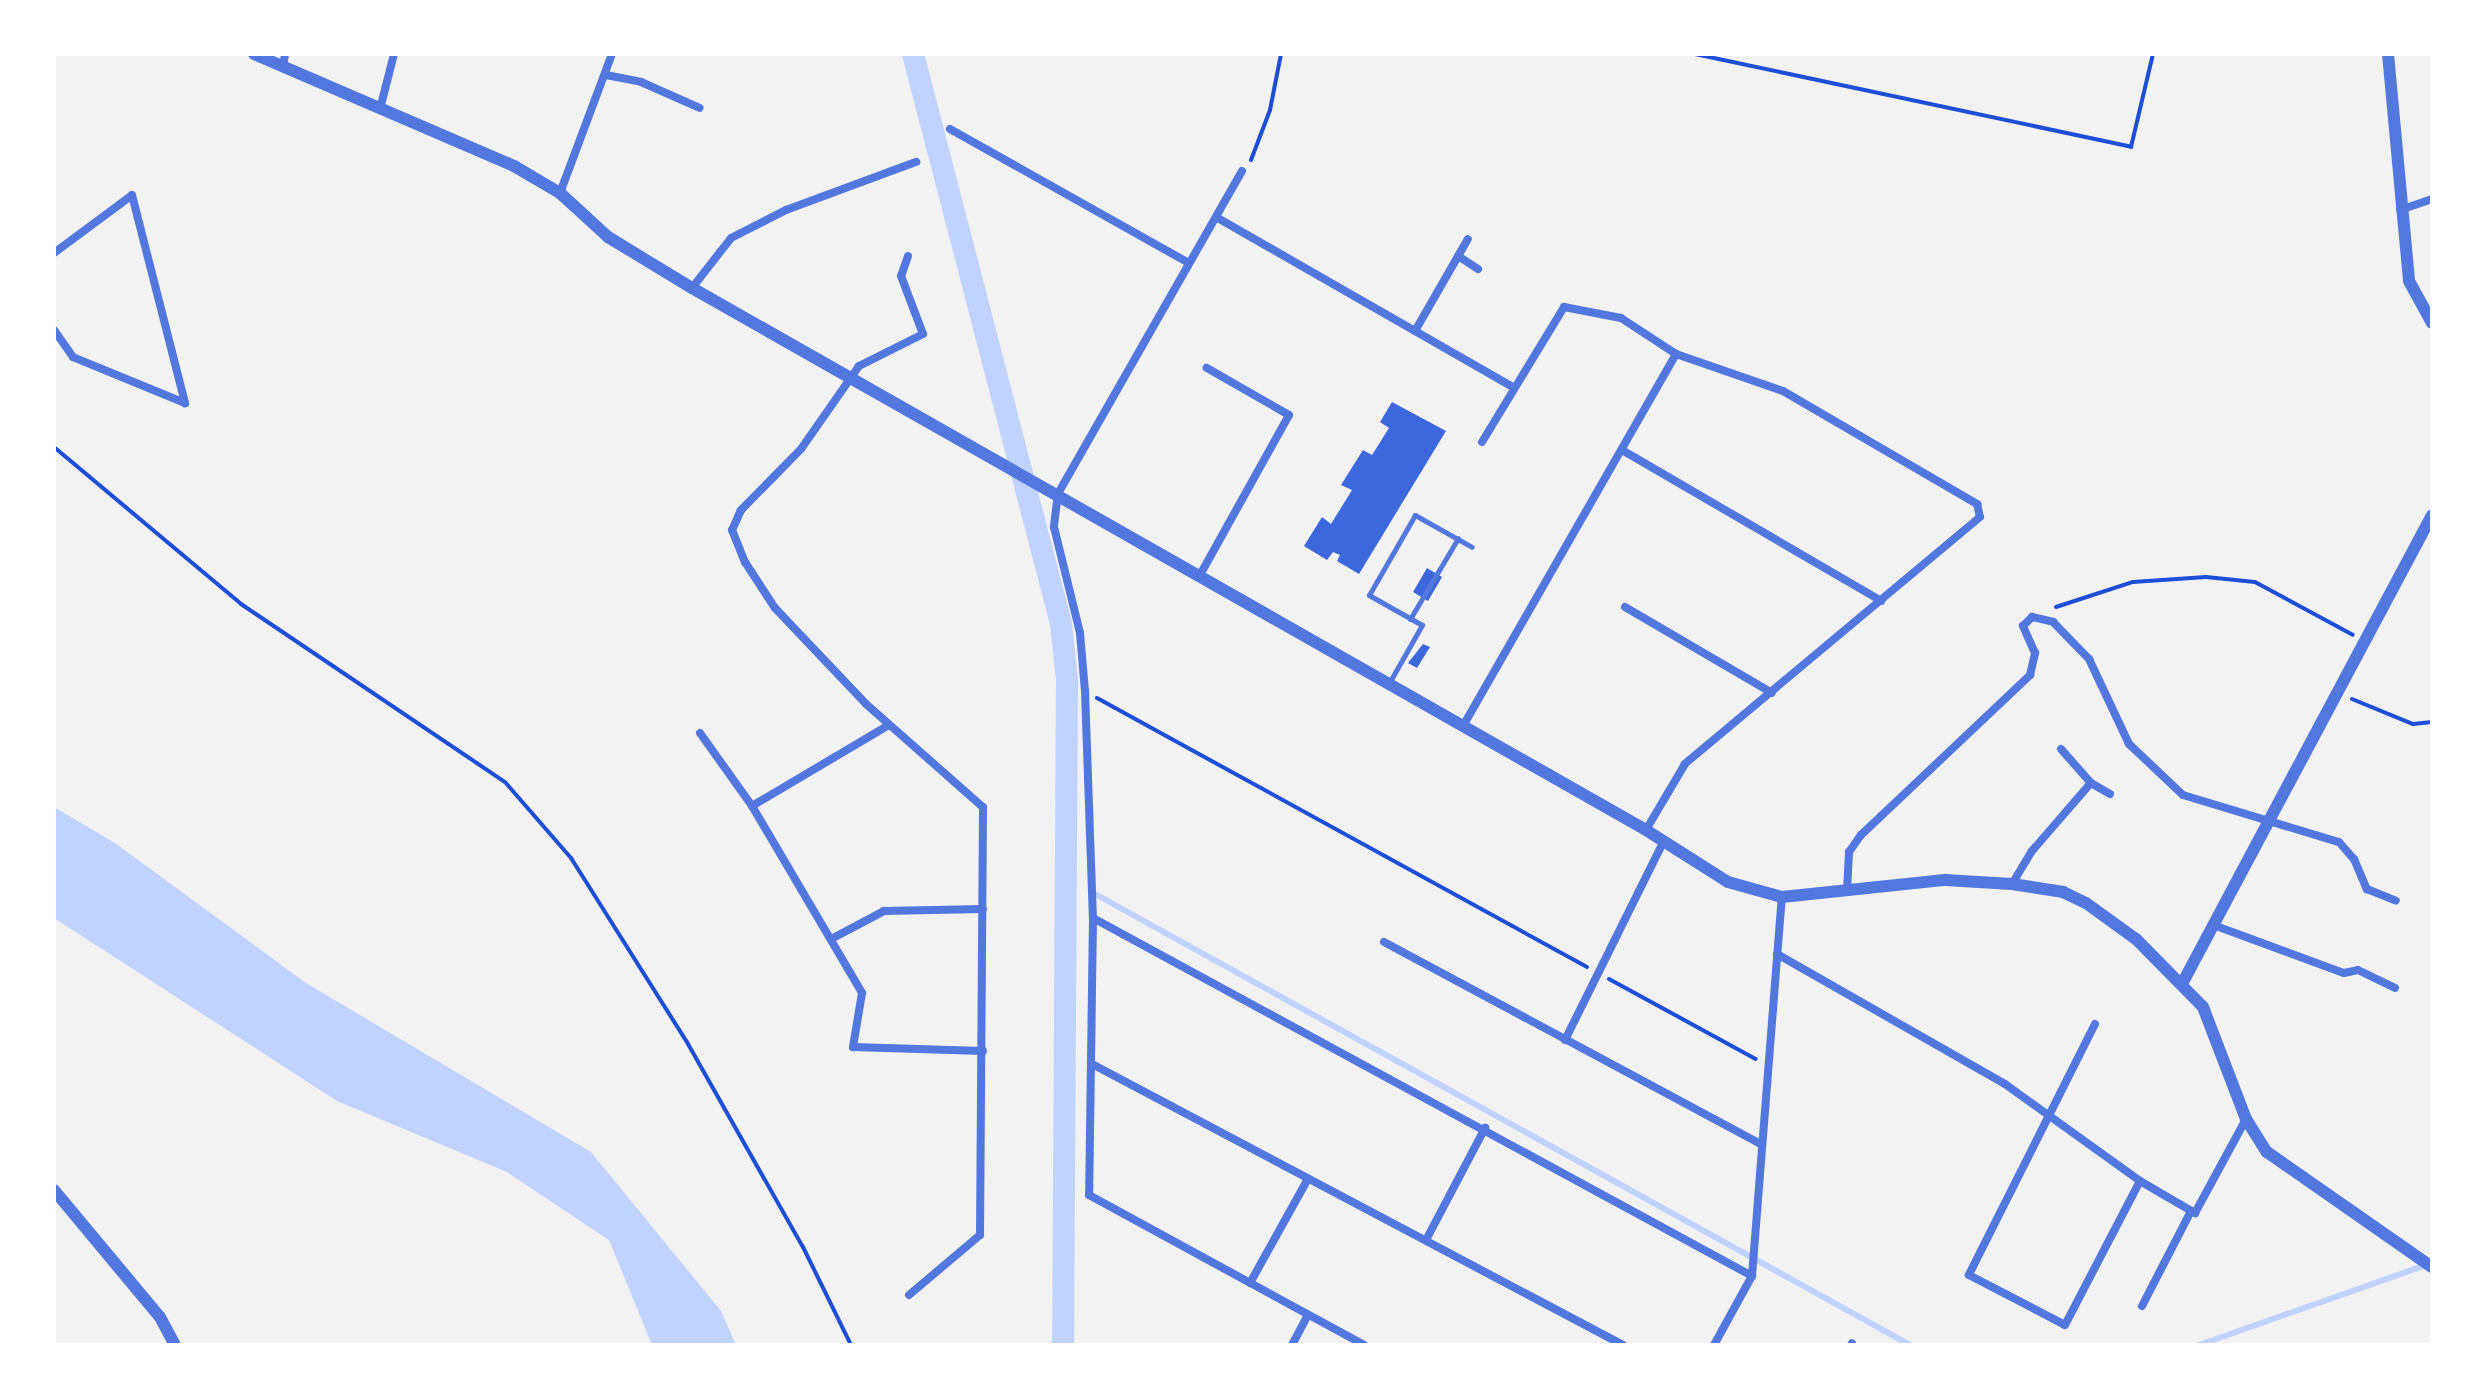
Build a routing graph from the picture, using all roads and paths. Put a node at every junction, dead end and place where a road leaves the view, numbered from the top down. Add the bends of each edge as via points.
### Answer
1 (254, 54) edge
2 (394, 54) edge
3 (612, 54) edge
4 (1281, 54) edge
5 (1695, 54) edge
6 (2153, 54) edge
7 (2388, 54) edge
8 (284, 60) edge
9 (606, 75) junction
10 (700, 108) dead end
11 (380, 109) junction
12 (950, 129) dead end
13 (916, 162) dead end
14 (1242, 171) joint
15 (560, 193) junction
16 (2432, 199) edge
17 (2400, 210) junction
18 (1216, 217) junction
19 (1468, 239) dead end
20 (54, 253) edge
21 (908, 256) dead end
22 (1458, 256) junction
23 (1189, 263) junction
24 (1478, 269) dead end
25 (692, 288) junction
26 (2432, 323) edge
27 (54, 330) edge
28 (1415, 331) junction
29 (1676, 354) junction
30 (1207, 368) dead end
31 (850, 377) junction
32 (1515, 388) junction
33 (1482, 442) dead end
34 (54, 447) edge
35 (1622, 450) junction
36 (1058, 493) junction
37 (2432, 515) edge
38 (1458, 538) junction
39 (1472, 547) dead end
40 (1200, 575) junction
41 (1881, 601) junction
42 (1625, 607) dead end
43 (2032, 617) junction
44 (1410, 619) junction
45 (2363, 641) junction
46 (1389, 683) junction
47 (1085, 691) junction
48 (2336, 692) junction
49 (1772, 693) junction
50 (2432, 722) edge
51 (889, 725) junction
52 (1463, 726) junction
53 (700, 733) dead end
54 (2061, 749) dead end
55 (2091, 783) junction
56 (2110, 794) dead end
57 (752, 806) junction
58 (2266, 823) junction
59 (1646, 830) junction
60 (1663, 843) junction
61 (2012, 884) junction
62 (1847, 891) junction
63 (1782, 897) junction
64 (2396, 901) dead end
65 (983, 909) junction
66 (1093, 918) junction
67 (2216, 926) junction
68 (833, 938) junction
69 (1384, 942) dead end
70 (1777, 954) junction
71 (1598, 973) junction
72 (2183, 982) junction
73 (2395, 988) dead end
74 (2095, 1024) dead end
75 (1565, 1040) junction
76 (983, 1051) junction
77 (1092, 1064) junction
78 (1768, 1066) junction
79 (2246, 1119) junction
80 (2050, 1120) junction
81 (1485, 1128) junction
82 (1762, 1145) junction
83 (1308, 1179) junction
84 (2140, 1181) junction
85 (54, 1190) edge
86 (2191, 1211) junction
87 (1426, 1240) junction
88 (2426, 1263) edge
89 (1752, 1276) junction
90 (1250, 1283) junction
91 (909, 1295) dead end
92 (2142, 1306) dead end
93 (1308, 1315) junction
94 (175, 1345) edge
95 (851, 1345) edge
96 (1292, 1345) edge
97 (1364, 1345) edge
98 (1623, 1345) edge
99 (1714, 1345) edge

1 - 8 street
2 - 11 street
3 - 9 street
4 - 14 path via 1270,110
5 - 6 path via 2131,147
7 - 17 street
8 - 11 street
9 - 10 street via 641,82
9 - 15 street
11 - 15 street via 514,166
12 - 23 street
13 - 25 street via 786,210 731,238
14 - 18 street
15 - 25 street via 608,237
16 - 17 street
17 - 26 street via 2409,281
18 - 23 street
18 - 28 street
19 - 22 street
20 - 27 street via 132,195 185,403 73,357
21 - 31 street via 901,276 923,334 859,366
22 - 24 street
22 - 28 street
23 - 36 street
25 - 31 street
28 - 32 street
29 - 32 street via 1621,318 1564,307
29 - 35 street
29 - 41 street via 1717,373 1783,391 1977,504 1980,517
30 - 40 street via 1289,415
31 - 36 street
31 - 51 street via 801,449 741,510 732,530 745,562 775,608
32 - 33 street
34 - 95 path via 241,604 505,782 571,858 688,1044 803,1247
35 - 41 street
35 - 52 street
36 - 40 street
36 - 47 street via 1054,527 1080,633
37 - 45 street
38 - 39 lane
38 - 44 lane
38 - 44 lane via 1415,515 1369,595
40 - 46 street
41 - 49 street
42 - 49 street
43 - 45 path via 2086,593 2133,582 2206,577 2255,582
43 - 58 street via 2053,622 2089,659 2129,744 2183,795
43 - 62 street via 2023,626 2035,653 2030,675 1861,835 1849,852
44 - 46 lane via 1422,625
45 - 48 street
46 - 52 street
47 - 66 street
47 - 71 path
48 - 50 path via 2413,724
48 - 58 street
49 - 59 street via 1685,764
51 - 57 street
51 - 65 street via 983,807
52 - 59 street
53 - 57 street
54 - 55 street
55 - 56 street
55 - 61 street via 2032,851
57 - 68 street
58 - 64 street via 2339,842 2354,859 2367,889
58 - 67 street
59 - 60 street
60 - 63 street via 1728,882
60 - 71 street
61 - 62 street via 1945,880
61 - 72 street via 2063,892 2086,903
62 - 63 street
63 - 70 street
65 - 68 street via 884,911
65 - 76 street
66 - 77 street
66 - 81 street
67 - 72 street
67 - 73 street via 2344,973 2358,970
68 - 76 street via 862,993 853,1047
69 - 75 street
70 - 78 street
70 - 80 street via 2005,1084
71 - 75 street
71 - 78 path
72 - 79 street via 2218,1038
74 - 80 street
75 - 82 street
76 - 91 street via 980,1235
77 - 83 street
77 - 90 street via 1089,1195
78 - 82 street
79 - 86 street via 2195,1213
79 - 88 street via 2267,1152 2296,1176
80 - 84 street
80 - 84 street via 1969,1275 2065,1325
81 - 87 street
81 - 89 street
82 - 89 street
83 - 87 street
83 - 90 street
84 - 86 street
85 - 94 street via 160,1317
86 - 92 street
87 - 98 street
89 - 99 street
90 - 93 street
93 - 96 street
93 - 97 street

